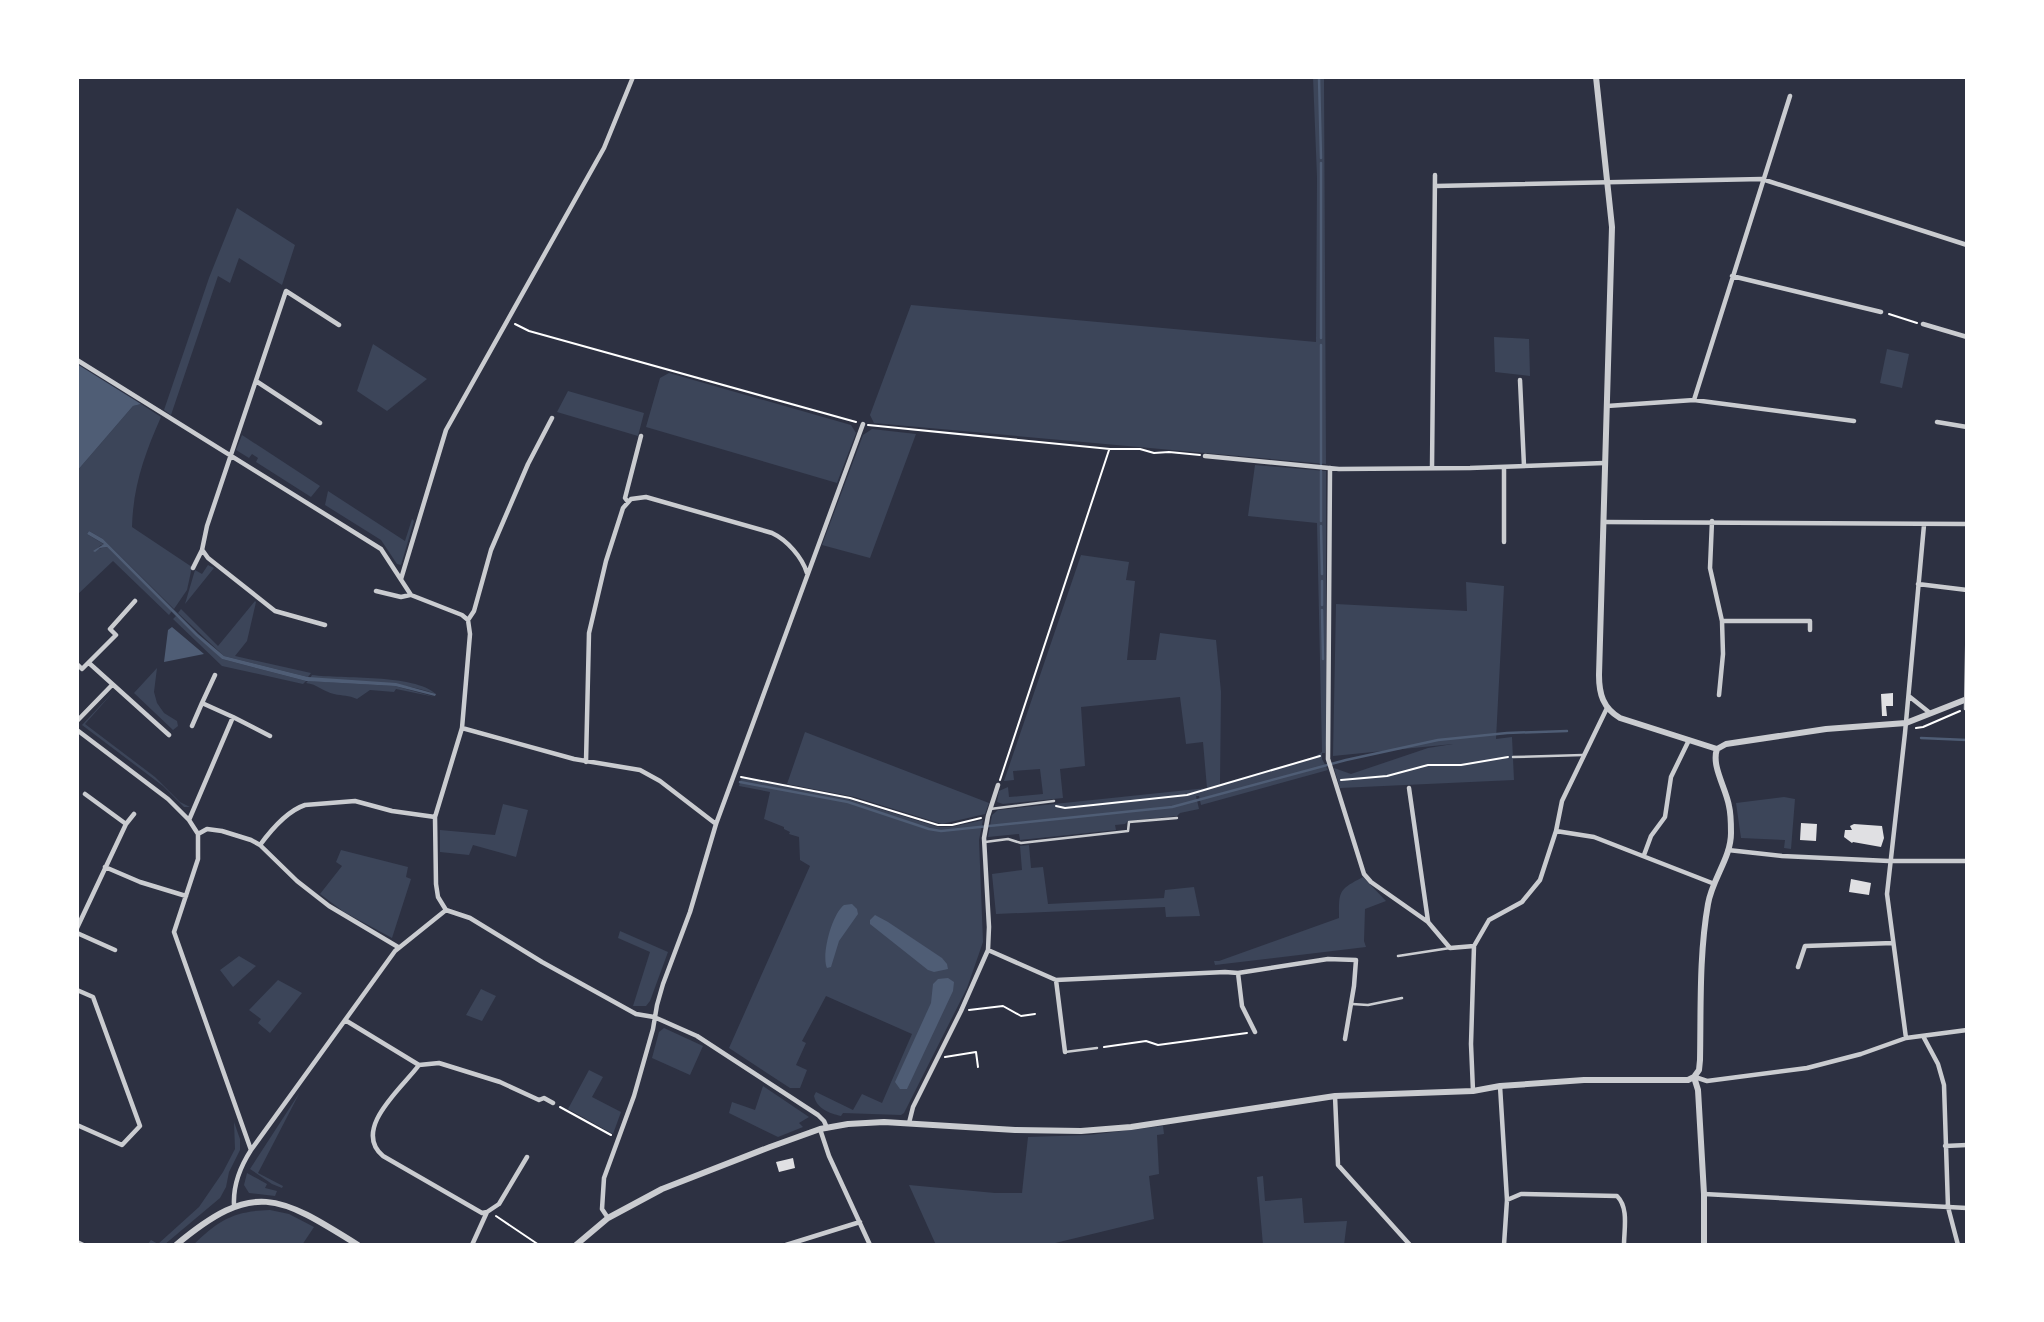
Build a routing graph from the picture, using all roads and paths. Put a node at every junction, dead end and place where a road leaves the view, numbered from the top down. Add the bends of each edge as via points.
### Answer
1 (633, 77) edge
2 (1596, 77) edge
3 (1790, 96) dead end
4 (1435, 175) dead end
5 (1762, 179) junction
6 (1609, 182) junction
7 (1436, 186) junction
8 (1967, 245) edge
9 (1732, 276) junction
10 (1881, 312) joint
11 (508, 320) junction
12 (1923, 324) joint
13 (339, 325) dead end
14 (1967, 337) edge
15 (77, 360) edge
16 (1520, 380) dead end
17 (256, 382) junction
18 (1694, 400) junction
19 (1607, 406) junction
20 (552, 418) dead end
21 (1854, 421) dead end
22 (1937, 422) dead end
23 (320, 423) dead end
24 (863, 424) junction
25 (1967, 427) edge
26 (641, 436) dead end
27 (1110, 449) junction
28 (231, 456) junction
29 (1205, 456) joint
30 (1604, 463) junction
31 (1524, 466) junction
32 (1504, 467) junction
33 (1330, 468) junction
34 (1432, 468) junction
35 (628, 502) junction
36 (1712, 521) junction
37 (1604, 522) junction
38 (1967, 524) edge
39 (1924, 525) junction
40 (1504, 542) dead end
41 (202, 550) junction
42 (193, 568) dead end
43 (807, 574) junction
44 (401, 580) junction
45 (1918, 583) junction
46 (1967, 590) edge
47 (376, 592) dead end
48 (411, 595) junction
49 (135, 601) dead end
50 (1967, 606) edge
51 (468, 620) junction
52 (1722, 621) junction
53 (326, 625) dead end
54 (1810, 630) dead end
55 (89, 663) junction
56 (77, 664) edge
57 (215, 674) dead end
58 (111, 685) junction
59 (1719, 695) dead end
60 (1909, 696) junction
61 (1966, 700) edge
62 (202, 704) junction
63 (1607, 708) junction
64 (1965, 709) dead end
65 (1931, 714) junction
66 (233, 717) junction
67 (77, 721) edge
68 (1906, 723) junction
69 (192, 726) dead end
70 (462, 727) junction
71 (77, 730) edge
72 (169, 735) dead end
73 (270, 736) dead end
74 (1689, 740) junction
75 (1717, 749) junction
76 (1583, 755) junction
77 (1328, 756) junction
78 (1513, 757) joint
79 (586, 762) junction
80 (734, 775) junction
81 (1334, 781) junction
82 (999, 785) joint
83 (1409, 788) dead end
84 (85, 794) dead end
85 (1054, 802) joint
86 (134, 814) dead end
87 (988, 815) junction
88 (435, 817) junction
89 (1177, 818) dead end
90 (189, 820) junction
91 (125, 824) junction
92 (716, 824) junction
93 (1556, 831) junction
94 (198, 834) junction
95 (984, 840) junction
96 (260, 845) junction
97 (1728, 850) junction
98 (1644, 855) junction
99 (1889, 861) junction
100 (1967, 861) edge
101 (105, 867) junction
102 (1712, 883) junction
103 (186, 897) junction
104 (446, 910) junction
105 (1428, 922) junction
106 (77, 930) edge
107 (1893, 943) junction
108 (1474, 946) junction
109 (398, 947) junction
110 (1450, 948) junction
111 (115, 950) dead end
112 (988, 950) junction
113 (1398, 956) dead end
114 (1798, 967) dead end
115 (1238, 973) junction
116 (1056, 980) junction
117 (77, 990) edge
118 (1402, 998) dead end
119 (1352, 1004) junction
120 (961, 1011) junction
121 (1035, 1014) dead end
122 (654, 1017) junction
123 (345, 1020) junction
124 (1967, 1030) edge
125 (1255, 1032) joint
126 (1923, 1036) junction
127 (1906, 1038) junction
128 (1345, 1039) dead end
129 (1097, 1048) joint
130 (1065, 1052) joint
131 (937, 1058) junction
132 (419, 1065) junction
133 (978, 1067) dead end
134 (1694, 1077) junction
135 (1500, 1086) junction
136 (1473, 1091) junction
137 (1335, 1096) junction
138 (553, 1103) joint
139 (909, 1123) junction
140 (77, 1125) edge
141 (824, 1128) junction
142 (609, 1133) dead end
143 (1967, 1145) edge
144 (1945, 1146) junction
145 (251, 1150) junction
146 (527, 1157) dead end
147 (1704, 1194) junction
148 (1507, 1199) junction
149 (234, 1205) junction
150 (1948, 1207) junction
151 (1967, 1208) edge
152 (488, 1212) junction
153 (608, 1218) junction
154 (860, 1223) junction
155 (77, 1242) edge
156 (83, 1245) edge
157 (176, 1245) edge
158 (358, 1245) edge
159 (472, 1245) edge
160 (539, 1245) edge
161 (576, 1245) edge
162 (786, 1245) edge
163 (870, 1245) edge
164 (1410, 1245) edge
165 (1504, 1245) edge
166 (1624, 1245) edge
167 (1704, 1245) edge
168 (1958, 1245) edge

1 - 11 street via 610,136
2 - 6 street
3 - 5 street
4 - 7 street
5 - 6 street
5 - 8 street
5 - 9 street
6 - 7 street
6 - 19 street
7 - 34 street
9 - 10 street
9 - 18 street
10 - 12 path
11 - 24 path via 529,331
11 - 44 street via 446,430
12 - 14 street
13 - 17 street via 286,291
15 - 28 street
16 - 31 street
17 - 23 street
17 - 28 street
18 - 19 street
18 - 21 street
19 - 30 street
20 - 51 street via 492,550
22 - 25 street
24 - 27 path
24 - 43 street
26 - 35 street via 627,484
27 - 29 path
27 - 82 path
28 - 41 street
28 - 44 street via 381,550
29 - 33 street
30 - 31 street
30 - 37 street
31 - 32 street
32 - 34 street
32 - 40 street
33 - 34 street
33 - 77 street
35 - 43 street via 650,498 772,533 794,552
35 - 79 street via 606,561 589,633
36 - 37 street
36 - 39 street
36 - 52 street via 1710,568
37 - 63 street via 1599,690
38 - 39 street
39 - 45 street
41 - 42 street
41 - 53 street via 275,611
43 - 80 street
44 - 48 street
45 - 46 street
45 - 60 street
47 - 48 street
48 - 51 street
49 - 55 street via 110,629 116,635
50 - 61 lane
51 - 70 street
52 - 54 street via 1810,621
52 - 59 street
55 - 56 street via 82,670
55 - 58 street
57 - 62 street
58 - 67 street
58 - 72 street
60 - 65 street
60 - 68 street
61 - 64 lane
61 - 65 street
62 - 66 street
62 - 69 street
63 - 74 street via 1620,718
63 - 76 street
65 - 68 street
66 - 73 street
66 - 90 street
68 - 75 street via 1826,729
68 - 99 street
70 - 79 street
70 - 88 street
71 - 90 street
74 - 75 street
74 - 98 street via 1671,777 1665,817
75 - 97 street via 1715,758 1729,805
76 - 78 lane
76 - 93 street via 1562,801
77 - 81 street
77 - 85 path via 1196,793 1065,808
78 - 81 path
79 - 92 street via 652,775
80 - 87 path via 850,798 942,826
80 - 92 street
81 - 105 street via 1364,874
82 - 87 street
83 - 105 street
84 - 91 street
85 - 87 lane
86 - 91 street
87 - 95 street
88 - 96 street via 355,800 305,805 283,819
88 - 104 street via 436,884
89 - 95 lane via 1129,822 1128,831 1021,843
90 - 94 street
91 - 101 street
92 - 122 street
93 - 98 street via 1594,837
93 - 108 street via 1540,880 1522,902 1489,920
94 - 96 street via 207,829 222,831
94 - 103 street via 198,859
95 - 112 street
96 - 109 street via 329,906
97 - 99 street
97 - 102 street
98 - 102 street
99 - 100 street
99 - 107 street via 1887,894
101 - 103 street
101 - 106 street
102 - 134 street via 1703,961 1700,1060
103 - 145 street via 174,932
104 - 109 street
104 - 122 street via 470,918 636,1014
105 - 110 street
106 - 111 street
107 - 114 street via 1805,946
107 - 127 street
108 - 110 street
108 - 136 street
109 - 123 street
110 - 113 lane
112 - 116 street
112 - 120 street
115 - 116 street
115 - 119 street via 1328,959 1356,960
115 - 125 street via 1242,1006
116 - 130 street
117 - 140 street via 93,997 140,1126 122,1145
118 - 119 lane
119 - 128 street
120 - 121 path via 1003,1006 1021,1016
120 - 131 street
122 - 141 street via 713,1046 818,1115
122 - 153 street via 634,1096 604,1178 602,1209
123 - 132 street
123 - 145 street
124 - 126 street
125 - 129 path
126 - 127 street
126 - 144 street via 1944,1085
127 - 134 street via 1807,1068 1707,1081
129 - 130 lane
131 - 133 path via 976,1052
131 - 139 street
132 - 138 street via 439,1063
132 - 152 street via 374,1122 374,1146 383,1156 482,1213
134 - 135 street
134 - 147 street
135 - 136 street
135 - 148 street
136 - 137 street
137 - 139 street via 1081,1131
137 - 164 street via 1338,1165
138 - 142 path
139 - 141 street
141 - 153 street via 662,1189
141 - 154 street via 829,1156
143 - 144 street
144 - 150 street
145 - 149 street via 240,1168
146 - 152 street via 499,1204
147 - 150 street
147 - 167 street
148 - 165 street
148 - 166 street via 1521,1194 1617,1196 1625,1209
149 - 157 street via 203,1222
149 - 158 street via 265,1202 291,1206
150 - 151 street
150 - 168 street
152 - 159 street
152 - 160 path
153 - 161 street
154 - 162 street
154 - 163 street
155 - 156 street

